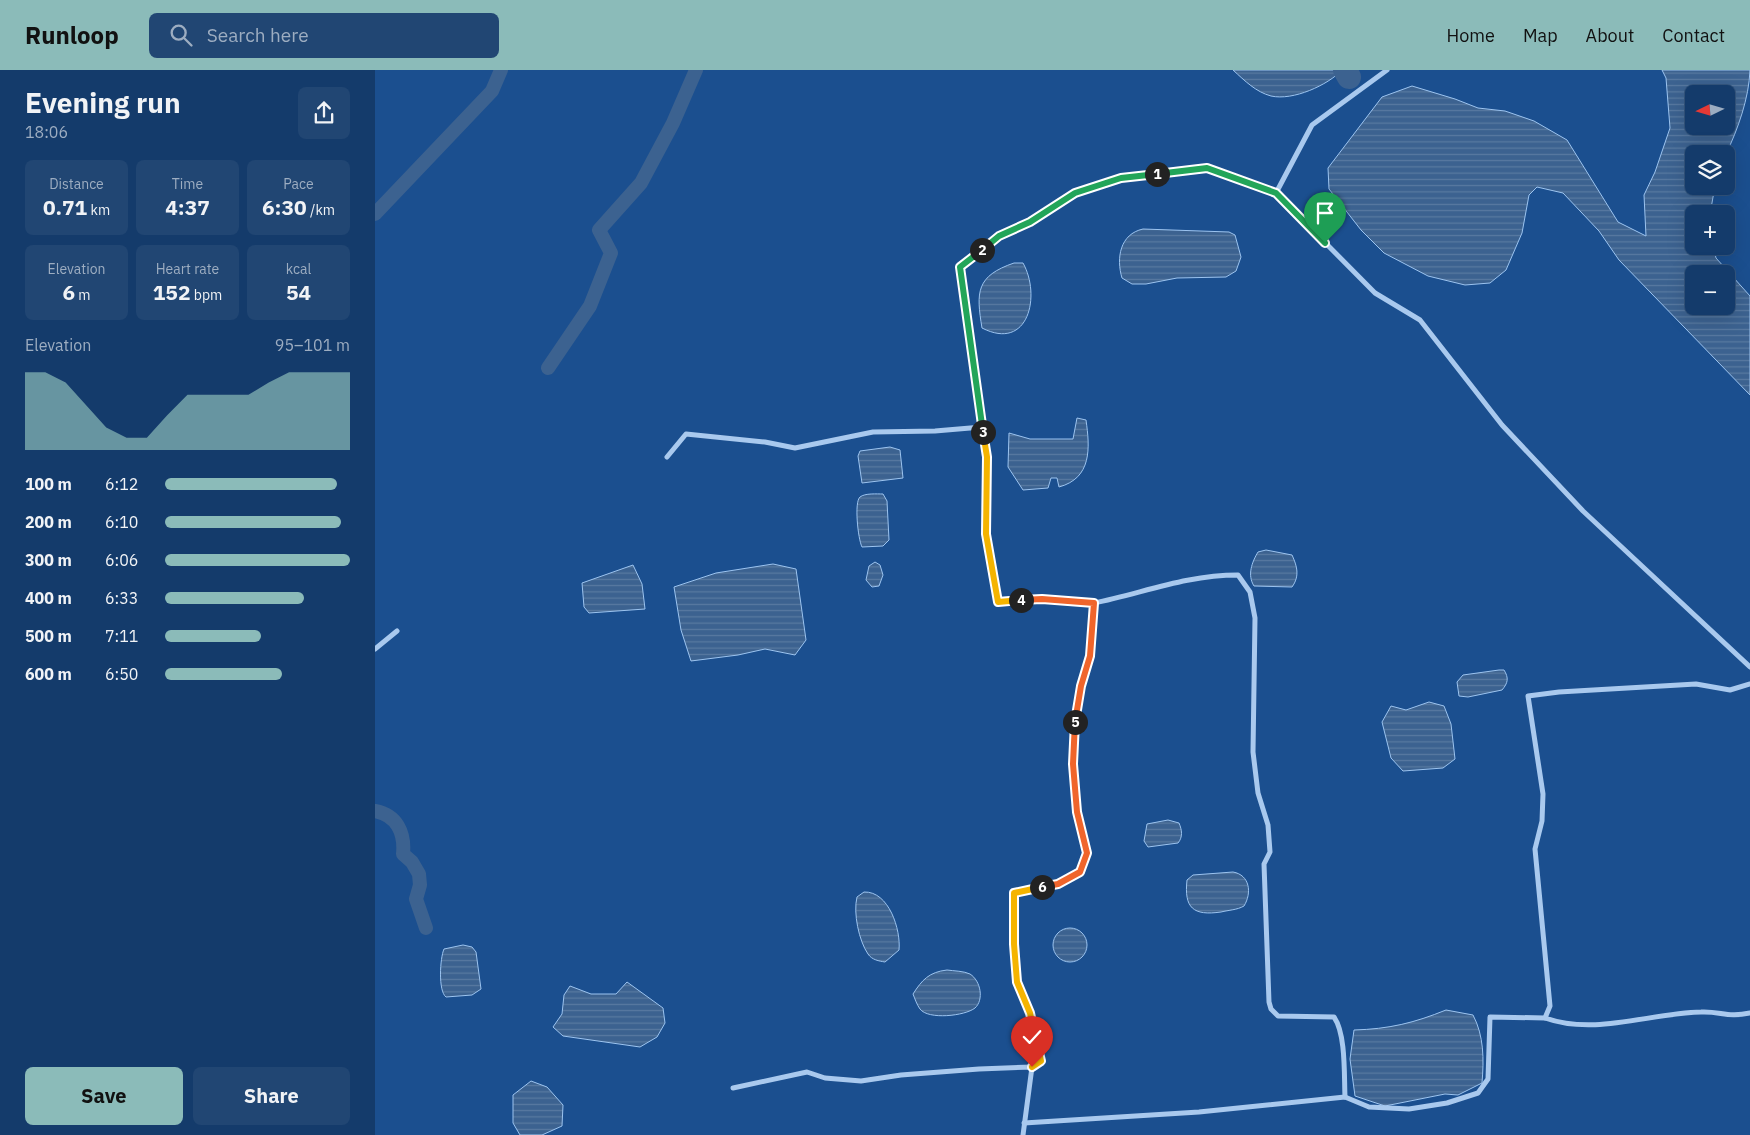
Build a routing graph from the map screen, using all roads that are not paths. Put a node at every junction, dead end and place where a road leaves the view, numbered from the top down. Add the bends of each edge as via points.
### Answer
1 (1387, 70) edge
2 (1276, 193) junction
3 (982, 427) junction
4 (667, 456) dead end
5 (1094, 603) junction
6 (397, 631) dead end
7 (375, 649) edge
8 (1750, 666) edge
9 (1750, 684) edge
10 (1750, 1013) edge
11 (1545, 1018) junction
12 (1032, 1067) junction
13 (733, 1088) dead end
14 (1345, 1097) junction
15 (1024, 1123) junction
16 (1023, 1135) edge

1 - 2 street via 1312,125
2 - 3 street via 1207,168 1121,178 1075,193 1030,222 999,236 960,267
2 - 8 street via 1375,293 1420,320 1502,425 1583,511
3 - 4 street via 873,432 795,448 686,434
3 - 5 street via 987,457 986,534 998,602 1042,599
5 - 12 street via 1090,656 1081,686 1073,740 1077,812 1087,853 1080,872 1058,884 1014,893 1017,982 1030,1013 1041,1061
5 - 14 street via 1209,575 1238,574 1250,592 1255,618 1253,752 1270,852 1264,864 1269,1002 1278,1016 1334,1017 1338,1022 1341,1043
6 - 7 street
9 - 11 street via 1729,690 1696,684 1528,696 1543,794 1542,821 1535,849 1550,1006
10 - 11 street via 1734,1017 1703,1011 1601,1024 1558,1023
11 - 14 street via 1490,1017 1488,1078 1478,1093 1447,1103 1409,1109 1369,1107
12 - 13 street via 959,1070 861,1081 825,1078 807,1072
12 - 15 street
14 - 15 street via 1199,1112
15 - 16 street

